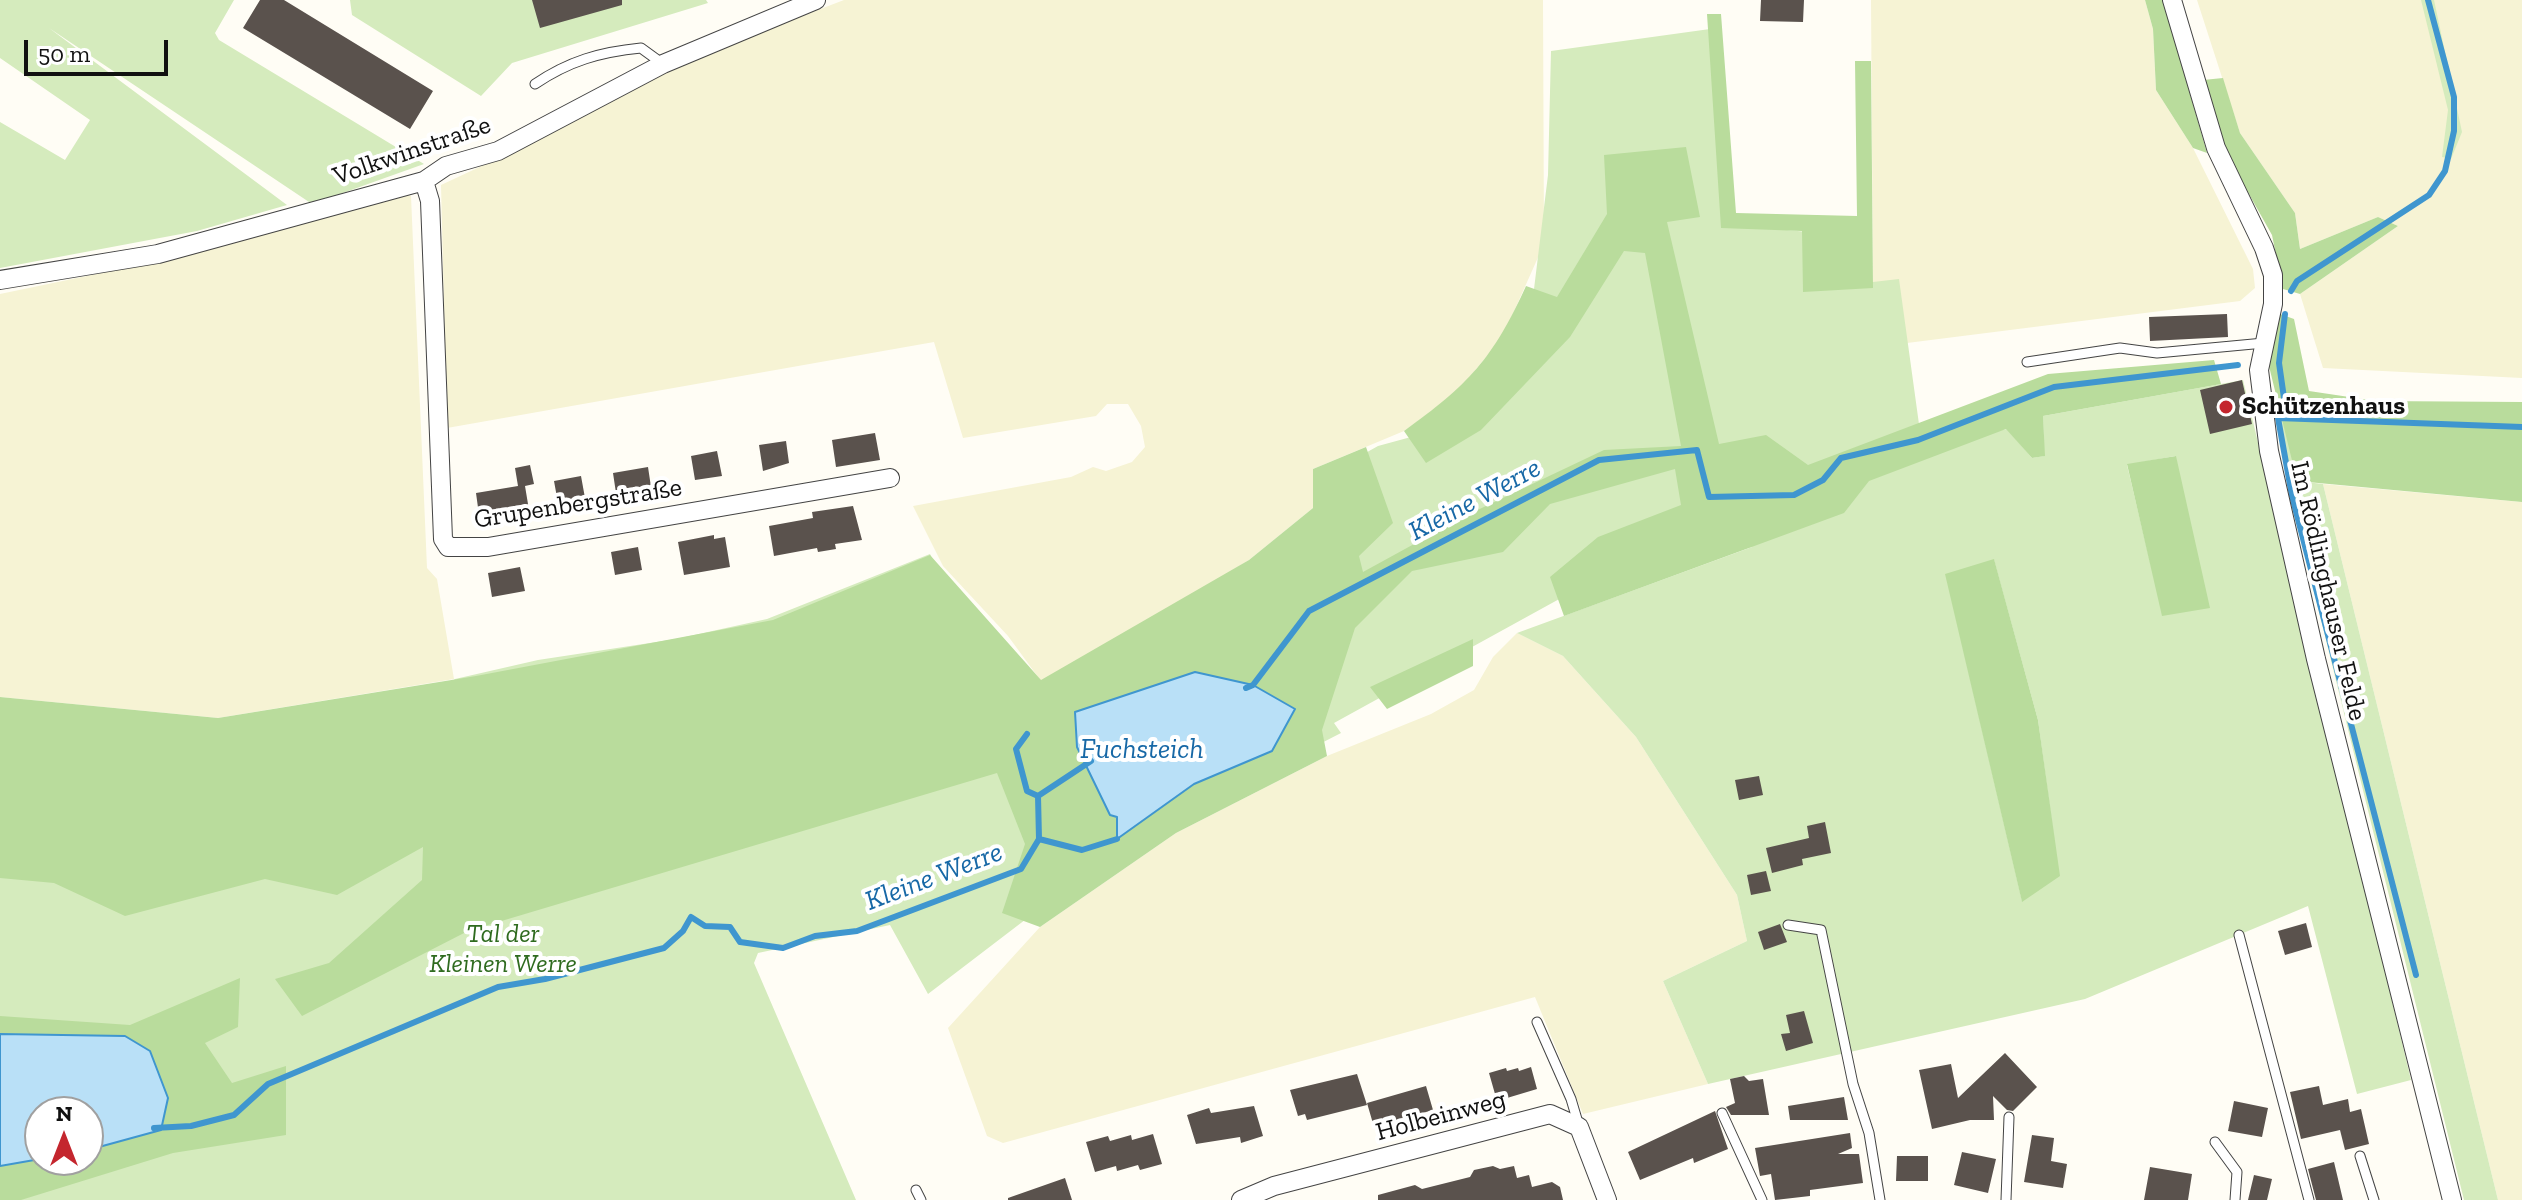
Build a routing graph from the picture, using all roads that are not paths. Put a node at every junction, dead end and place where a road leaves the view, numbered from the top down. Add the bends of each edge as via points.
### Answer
1 (816, 0) edge
2 (2172, 0) edge
3 (663, 64) junction
4 (535, 84) dead end
5 (424, 181) junction
6 (0, 280) edge
7 (2264, 343) junction
8 (2027, 362) dead end
9 (890, 478) dead end
10 (1788, 925) dead end
11 (2239, 935) dead end
12 (1537, 1022) dead end
13 (1722, 1113) dead end
14 (2009, 1117) dead end
15 (1579, 1127) junction
16 (2215, 1142) dead end
17 (2360, 1156) dead end
18 (1241, 1200) edge
19 (1607, 1200) edge
20 (1762, 1200) edge
21 (1880, 1200) edge
22 (2006, 1200) edge
23 (2235, 1200) edge
24 (2309, 1200) edge
25 (2374, 1200) edge
26 (2452, 1200) edge

1 - 3 street, Volkwinstraße
2 - 7 street, Im Rödlinghauser Felde via 2216,148 2273,275
3 - 4 lane via 641,48 604,51 564,64
3 - 5 street, Volkwinstraße via 498,151 446,166
5 - 6 street, Volkwinstraße via 158,254
5 - 9 street, Grupenbergstraße via 430,201 443,539 448,547 488,547
7 - 8 lane via 2157,353 2120,348
7 - 26 street, Im Rödlinghauser Felde via 2259,370 2269,451
10 - 21 lane via 1821,930
11 - 24 lane
12 - 15 lane
13 - 20 lane
14 - 22 lane
15 - 18 street, Holbeinweg via 1550,1114 1274,1186
15 - 19 street
16 - 23 lane via 2237,1172
17 - 25 lane

